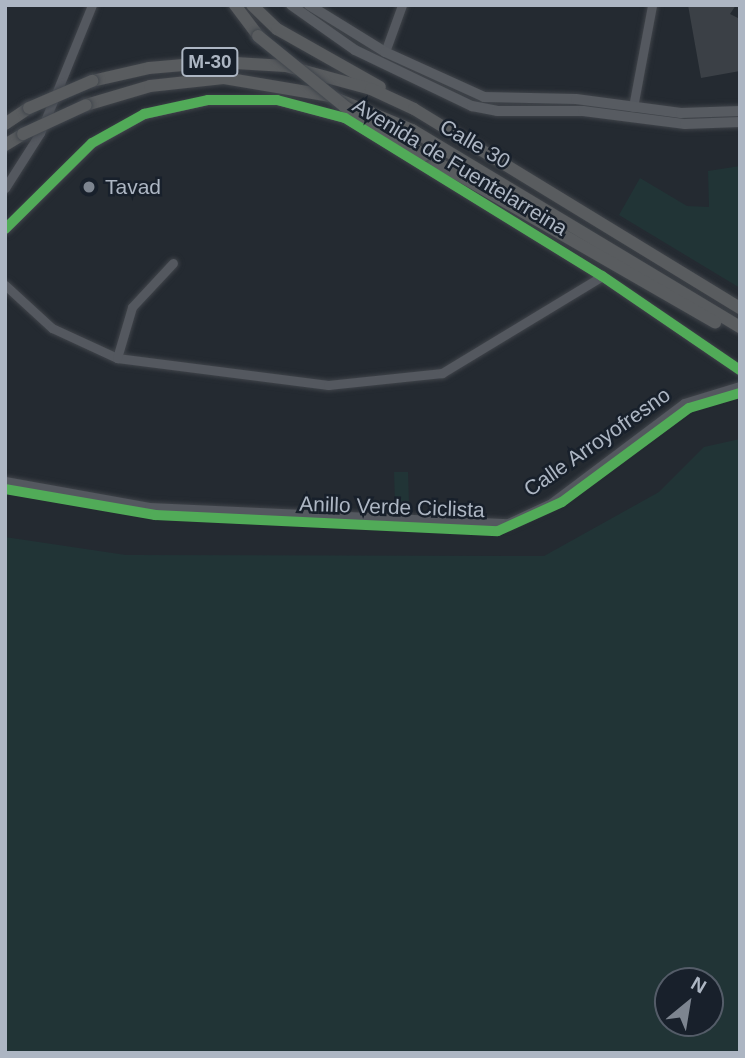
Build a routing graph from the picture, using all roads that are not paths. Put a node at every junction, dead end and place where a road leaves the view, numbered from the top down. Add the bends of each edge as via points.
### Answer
1 (92, 5) edge
2 (234, 5) edge
3 (252, 5) edge
4 (291, 5) edge
5 (309, 5) edge
6 (402, 5) edge
7 (652, 5) edge
8 (385, 52) junction
9 (400, 102) junction
10 (633, 107) junction
11 (740, 111) edge
12 (740, 122) edge
13 (5, 124) edge
14 (5, 145) edge
15 (5, 188) edge
16 (5, 229) edge
17 (173, 263) dead end
18 (602, 276) junction
19 (5, 285) edge
20 (740, 308) edge
21 (740, 327) edge
22 (740, 335) edge
23 (117, 358) junction
24 (739, 370) edge
25 (740, 386) edge
26 (5, 481) edge

1 - 15 street via 40,133
2 - 22 highway, bridge via 258,36 325,92 424,155
3 - 9 highway via 277,29
4 - 12 main road via 355,50 472,106 685,124
5 - 8 main road
6 - 8 street
7 - 10 street
8 - 10 main road via 484,97 576,99
9 - 13 highway, Calle 30 / M-30, bridge via 286,66 218,62 149,68 92,81 29,108
9 - 20 highway, Calle 30 / M-30
10 - 11 main road
14 - 21 highway, Calle 30 / M-30, bridge via 86,105 150,86 224,78 330,96 423,136
16 - 18 street, Avenida de Fuentelarreina via 92,143 144,114 208,100 277,100 345,118
17 - 23 street via 132,307
18 - 23 street via 442,373 328,385
18 - 24 street, Avenida de Fuentelarreina
19 - 23 street via 52,328
25 - 26 street, Calle Arroyofresno via 684,403 551,503 508,523 149,507

